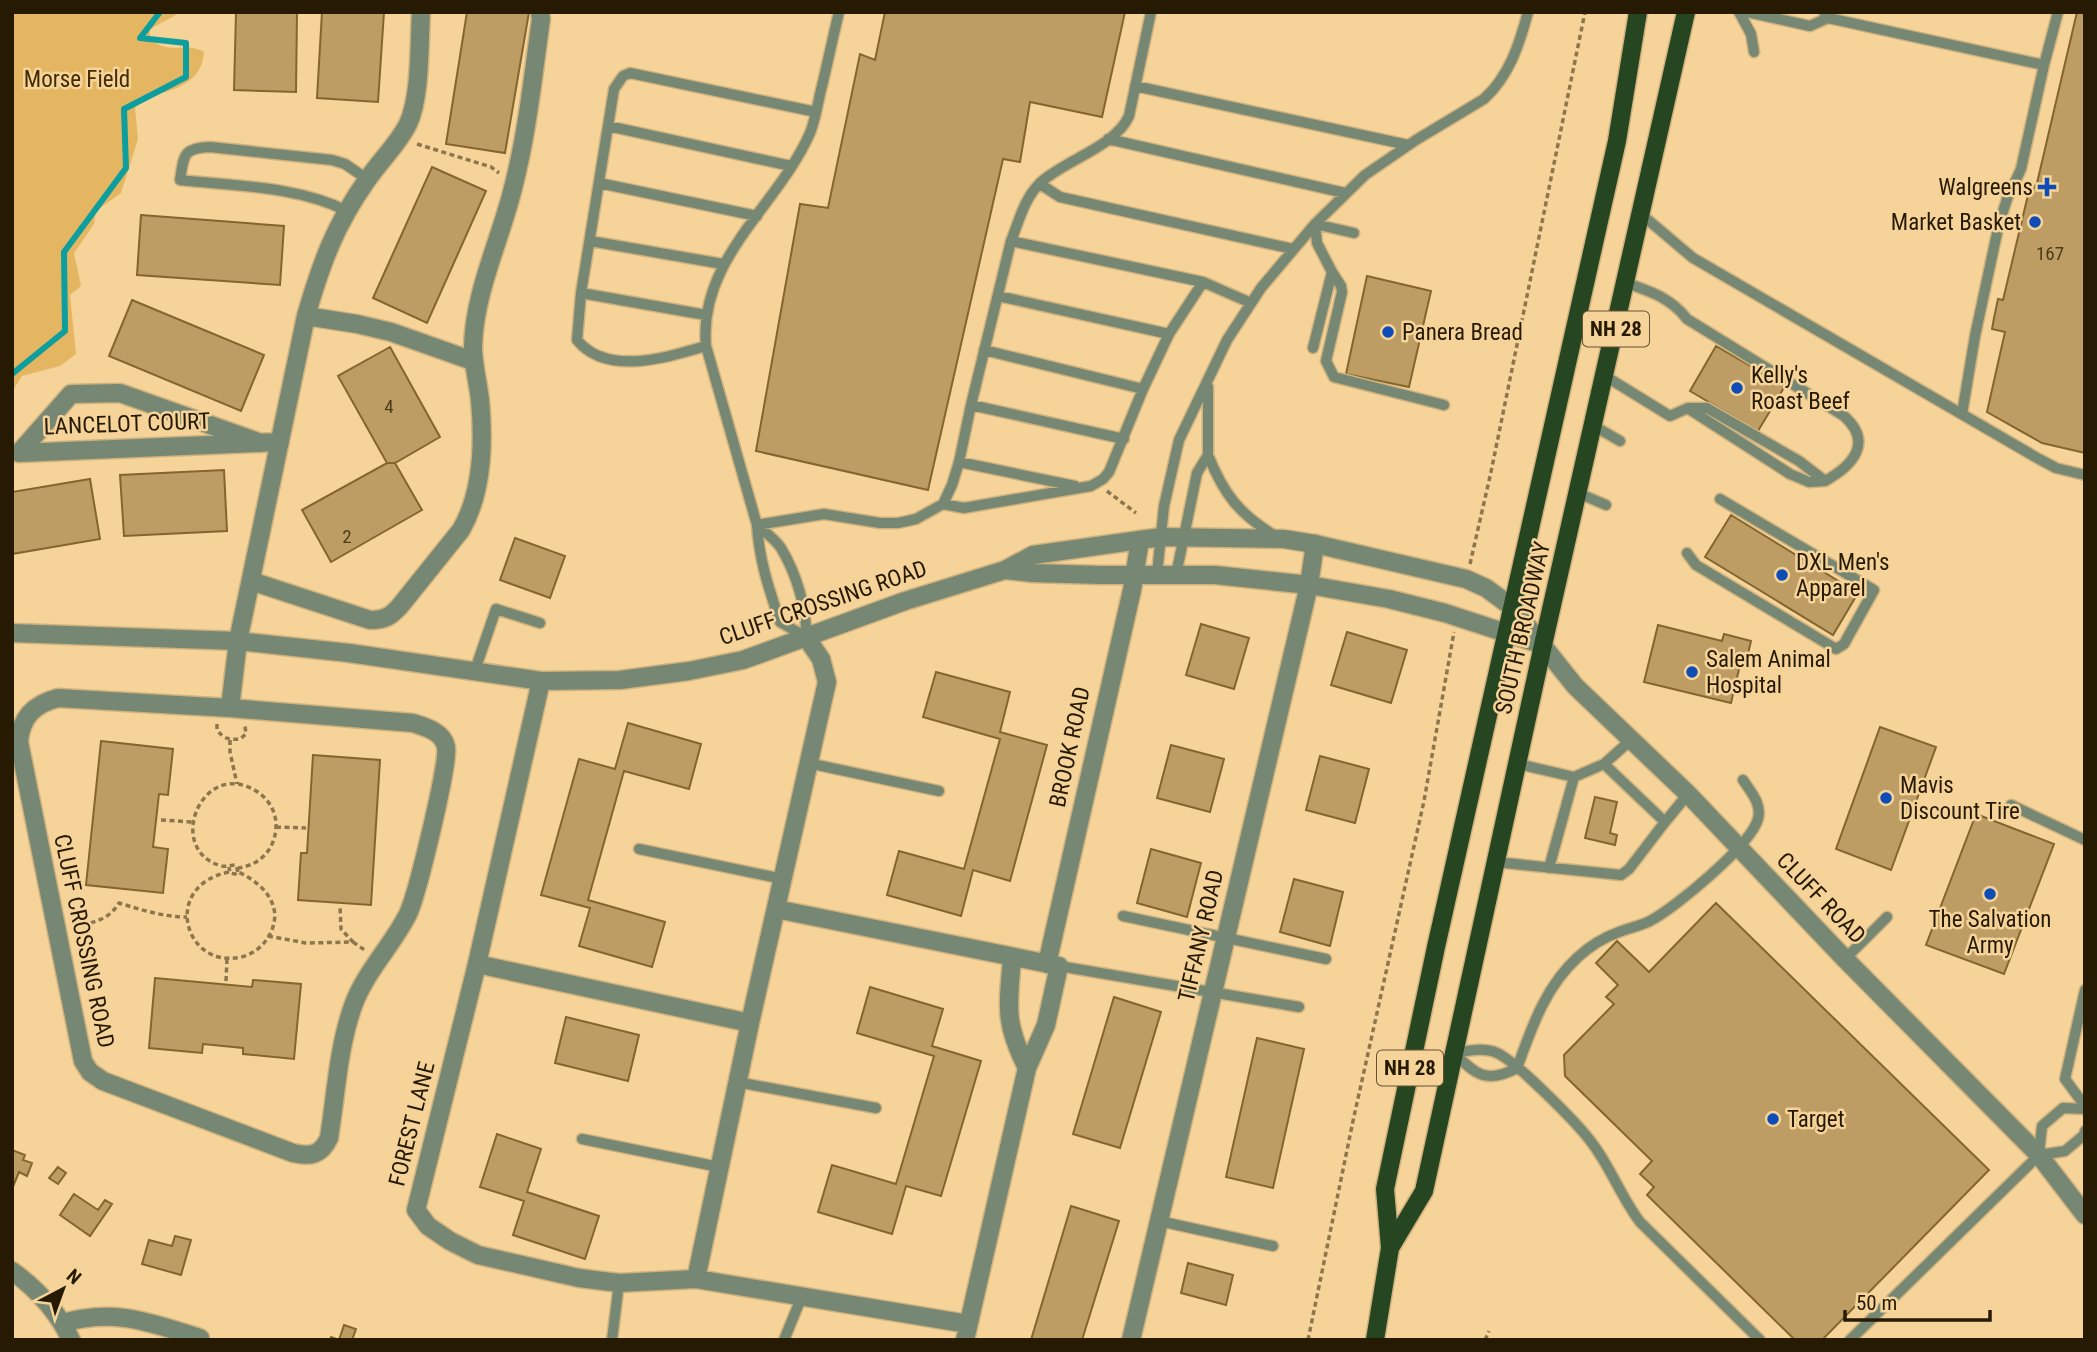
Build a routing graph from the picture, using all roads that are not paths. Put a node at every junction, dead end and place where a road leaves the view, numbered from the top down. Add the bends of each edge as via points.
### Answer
1 (421, 12) edge
2 (540, 12) edge
3 (839, 12) edge
4 (1151, 12) edge
5 (1528, 12) edge
6 (1638, 12) edge
7 (1686, 12) edge
8 (1739, 12) edge
9 (1747, 12) edge
10 (2057, 12) edge
11 (1826, 15) edge
12 (1754, 52) dead end
13 (2044, 65) junction
14 (1135, 86) junction
15 (816, 112) junction
16 (608, 126) junction
17 (1108, 139) junction
18 (1408, 145) junction
19 (791, 166) junction
20 (367, 180) junction
21 (599, 183) junction
22 (1040, 184) junction
23 (1345, 193) junction
24 (347, 211) junction
25 (1641, 214) junction
26 (757, 216) junction
27 (1315, 224) junction
28 (1354, 233) dead end
29 (590, 241) junction
30 (1011, 241) junction
31 (1293, 249) junction
32 (723, 264) junction
33 (1332, 272) junction
34 (1203, 282) junction
35 (1626, 283) junction
36 (581, 293) junction
37 (998, 296) junction
38 (1251, 303) junction
39 (706, 315) junction
40 (306, 316) junction
41 (1169, 334) junction
42 (706, 346) junction
43 (1313, 348) dead end
44 (984, 350) junction
45 (473, 361) junction
46 (1605, 376) junction
47 (1208, 383) junction
48 (1143, 389) junction
49 (971, 405) junction
50 (1444, 405) dead end
51 (1688, 408) junction
52 (1962, 414) junction
53 (1594, 426) junction
54 (1124, 439) junction
55 (1620, 441) dead end
56 (280, 442) junction
57 (261, 443) junction
58 (1208, 455) junction
59 (959, 461) junction
60 (2085, 475) edge
61 (1825, 481) junction
62 (1081, 488) junction
63 (1578, 493) junction
64 (1720, 499) dead end
65 (943, 504) junction
66 (1606, 505) dead end
67 (757, 525) junction
68 (1183, 536) junction
69 (1161, 537) junction
70 (1281, 539) junction
71 (1140, 540) junction
72 (1315, 544) junction
73 (1687, 553) dead end
74 (1005, 570) junction
75 (1135, 574) junction
76 (1157, 575) junction
77 (1176, 575) junction
78 (251, 581) junction
79 (1309, 585) junction
80 (1513, 607) junction
81 (540, 623) dead end
82 (12, 633) edge
83 (1507, 635) junction
84 (806, 637) junction
85 (238, 641) junction
86 (1543, 645) junction
87 (474, 673) junction
88 (541, 681) junction
89 (230, 708) junction
90 (1632, 739) junction
91 (808, 763) junction
92 (1518, 764) junction
93 (1604, 764) junction
94 (1574, 777) junction
95 (1743, 780) dead end
96 (939, 791) dead end
97 (1688, 794) junction
98 (2011, 805) dead end
99 (1665, 822) junction
100 (2085, 840) edge
101 (1738, 847) junction
102 (639, 849) dead end
103 (1496, 862) junction
104 (1549, 868) junction
105 (783, 879) junction
106 (776, 909) junction
107 (1123, 916) dead end
108 (1887, 917) dead end
109 (1226, 938) junction
110 (1012, 958) junction
111 (1326, 959) dead end
112 (1845, 959) junction
113 (477, 964) junction
114 (1053, 965) junction
115 (2085, 990) edge
116 (1213, 993) junction
117 (1299, 1007) dead end
118 (750, 1023) junction
119 (1454, 1053) junction
120 (1027, 1068) junction
121 (1517, 1068) junction
122 (737, 1082) junction
123 (2085, 1107) edge
124 (876, 1108) dead end
125 (2085, 1131) edge
126 (582, 1139) dead end
127 (2039, 1155) junction
128 (719, 1167) junction
129 (2085, 1215) edge
130 (1159, 1221) junction
131 (1273, 1246) dead end
132 (1390, 1248) junction
133 (12, 1271) edge
134 (696, 1279) junction
135 (619, 1283) junction
136 (802, 1296) junction
137 (67, 1332) edge
138 (967, 1332) edge
139 (200, 1338) edge
140 (1135, 1339) edge
141 (612, 1340) edge
142 (784, 1340) edge
143 (1375, 1340) edge
144 (1760, 1340) edge
145 (1850, 1340) edge

1 - 20 street via 414,105 408,125
2 - 45 street via 514,184 475,321
3 - 15 lane
4 - 14 lane
5 - 18 lane via 1515,55 1495,89
6 - 80 main road, SOUTH BROADWAY / NH 28 via 1617,141
7 - 25 main road, SOUTH BROADWAY / NH 28
8 - 12 lane via 1751,34
9 - 11 lane via 1810,26
10 - 13 lane
11 - 13 lane
13 - 52 lane via 2021,169 1999,224
14 - 17 lane via 1125,125
14 - 18 lane
15 - 16 lane via 630,73 614,89
15 - 19 lane
16 - 19 lane
16 - 21 lane
17 - 22 lane
17 - 23 lane
18 - 23 lane
19 - 26 lane
20 - 24 street
20 - 24 lane via 332,160 210,147 195,147 184,156 180,180 296,194
21 - 26 lane
21 - 29 lane
22 - 30 lane via 1028,198
22 - 31 lane via 1060,197
23 - 27 lane
24 - 40 street via 327,250
25 - 35 main road, SOUTH BROADWAY / NH 28
25 - 52 lane via 1693,258
26 - 32 lane
27 - 28 lane
27 - 31 lane
27 - 33 lane via 1317,243
29 - 32 lane
29 - 36 lane
30 - 34 lane
30 - 37 lane
31 - 38 lane
32 - 39 lane
33 - 43 lane
33 - 50 lane via 1342,292 1326,361 1334,377
34 - 38 lane
34 - 41 lane
35 - 46 main road, SOUTH BROADWAY / NH 28
35 - 61 lane via 1677,305 1687,318 1852,424 1860,445 1842,472
36 - 39 lane
36 - 42 lane via 577,340 598,357 640,362
37 - 41 lane
37 - 44 lane
38 - 47 lane via 1227,340
39 - 42 lane
40 - 45 street via 391,332
40 - 56 street
41 - 48 lane
42 - 67 lane
44 - 48 lane
44 - 49 lane
45 - 78 street via 480,402 476,499 461,530 391,616 370,620
46 - 51 lane via 1670,416
46 - 53 main road, SOUTH BROADWAY / NH 28
47 - 58 lane
47 - 69 lane via 1179,440
48 - 54 lane
49 - 54 lane
49 - 59 lane
51 - 61 lane via 1707,408
51 - 61 lane via 1790,474 1809,482
52 - 60 lane via 2056,468
53 - 55 lane
53 - 63 main road, SOUTH BROADWAY / NH 28
54 - 62 lane via 1109,472 1097,483
56 - 57 street, LANCELOT COURT
56 - 78 street
57 - 57 street, LANCELOT COURT via 60,451 19,453 71,394 120,393
58 - 68 lane via 1197,473
58 - 70 lane via 1228,497 1257,525
59 - 62 lane
59 - 65 lane
62 - 65 lane via 964,508
63 - 66 lane
63 - 86 main road, SOUTH BROADWAY / NH 28
64 - 73 lane via 1874,590 1844,644 1836,649 1696,565
65 - 67 lane via 898,523 824,514
67 - 84 lane via 779,545 791,569 807,619
67 - 84 lane via 759,554 780,622
68 - 69 street, CLUFF CROSSING ROAD
68 - 70 street, CLUFF CROSSING ROAD
68 - 77 lane
69 - 71 street, CLUFF CROSSING ROAD
69 - 76 lane
70 - 72 street, CLUFF CROSSING ROAD
71 - 74 street, CLUFF CROSSING ROAD via 1033,555
71 - 75 street, BROOK ROAD
72 - 79 street, TIFFANY ROAD
72 - 80 street, CLUFF CROSSING ROAD via 1466,579
74 - 75 street, CLUFF CROSSING ROAD
74 - 84 street, CLUFF CROSSING ROAD
75 - 76 street, CLUFF CROSSING ROAD
75 - 114 street, BROOK ROAD
76 - 77 street, CLUFF CROSSING ROAD
77 - 79 street, CLUFF CROSSING ROAD
78 - 85 street
79 - 83 street, CLUFF CROSSING ROAD via 1389,599
79 - 109 street, TIFFANY ROAD
80 - 83 main road, SOUTH BROADWAY / NH 28
80 - 86 street, CLUFF CROSSING ROAD
81 - 87 lane via 496,609
82 - 85 street, CLUFF CROSSING ROAD
83 - 86 street
83 - 132 main road, SOUTH BROADWAY / NH 28 via 1385,1189
84 - 88 street, CLUFF CROSSING ROAD via 743,660 689,671 620,680
84 - 91 street via 821,659 827,682
85 - 87 street, CLUFF CROSSING ROAD
85 - 89 street
86 - 90 street, CLUFF ROAD via 1575,686
86 - 92 main road, SOUTH BROADWAY / NH 28
87 - 88 street, CLUFF CROSSING ROAD
88 - 113 street, FOREST LANE
89 - 89 street, CLUFF CROSSING ROAD via 58,698 33,708 24,719 19,742 83,1061 90,1072 103,1081 306,1156 324,1148 329,1138 353,1005 409,912 446,746 439,735 413,723
90 - 93 lane
90 - 97 street, CLUFF ROAD
91 - 96 lane
91 - 105 street
92 - 94 lane
92 - 103 main road, SOUTH BROADWAY / NH 28
93 - 94 lane
93 - 99 lane
94 - 104 lane
95 - 101 lane via 1757,802 1758,820
97 - 99 lane
97 - 101 street, CLUFF ROAD
98 - 100 lane
99 - 104 lane via 1621,875
101 - 112 street, CLUFF ROAD
101 - 121 lane via 1663,914 1620,931 1579,956 1547,994
102 - 105 lane
103 - 104 lane
103 - 119 main road, SOUTH BROADWAY / NH 28
105 - 106 street
106 - 110 street
106 - 118 street
107 - 109 lane
108 - 112 lane
109 - 111 lane
109 - 116 street, TIFFANY ROAD
110 - 114 street
110 - 120 street via 1009,1024
112 - 127 street, CLUFF ROAD
113 - 118 street
113 - 135 street, FOREST LANE via 416,1210 428,1226 478,1255
114 - 116 lane
114 - 120 street, BROOK ROAD via 1046,1026
115 - 123 lane via 2065,1079
116 - 117 lane
116 - 130 street, TIFFANY ROAD
118 - 122 street
119 - 121 lane via 1495,1052
119 - 121 lane via 1484,1076
119 - 132 main road, SOUTH BROADWAY / NH 28 via 1424,1191
120 - 138 street, BROOK ROAD
121 - 144 lane via 1593,1143 1640,1222
122 - 124 lane
122 - 128 street
123 - 127 lane via 2063,1108 2042,1126
125 - 127 lane via 2065,1151
126 - 128 lane
127 - 129 street, CLUFF ROAD
127 - 145 lane
128 - 134 street
130 - 131 lane
130 - 140 street, TIFFANY ROAD
132 - 143 main road, SOUTH BROADWAY / NH 28
133 - 137 street via 37,1292
134 - 135 street, FOREST LANE
134 - 136 street, FOREST LANE
135 - 141 lane
136 - 138 street, FOREST LANE
136 - 142 lane
137 - 139 street via 99,1316 121,1316

